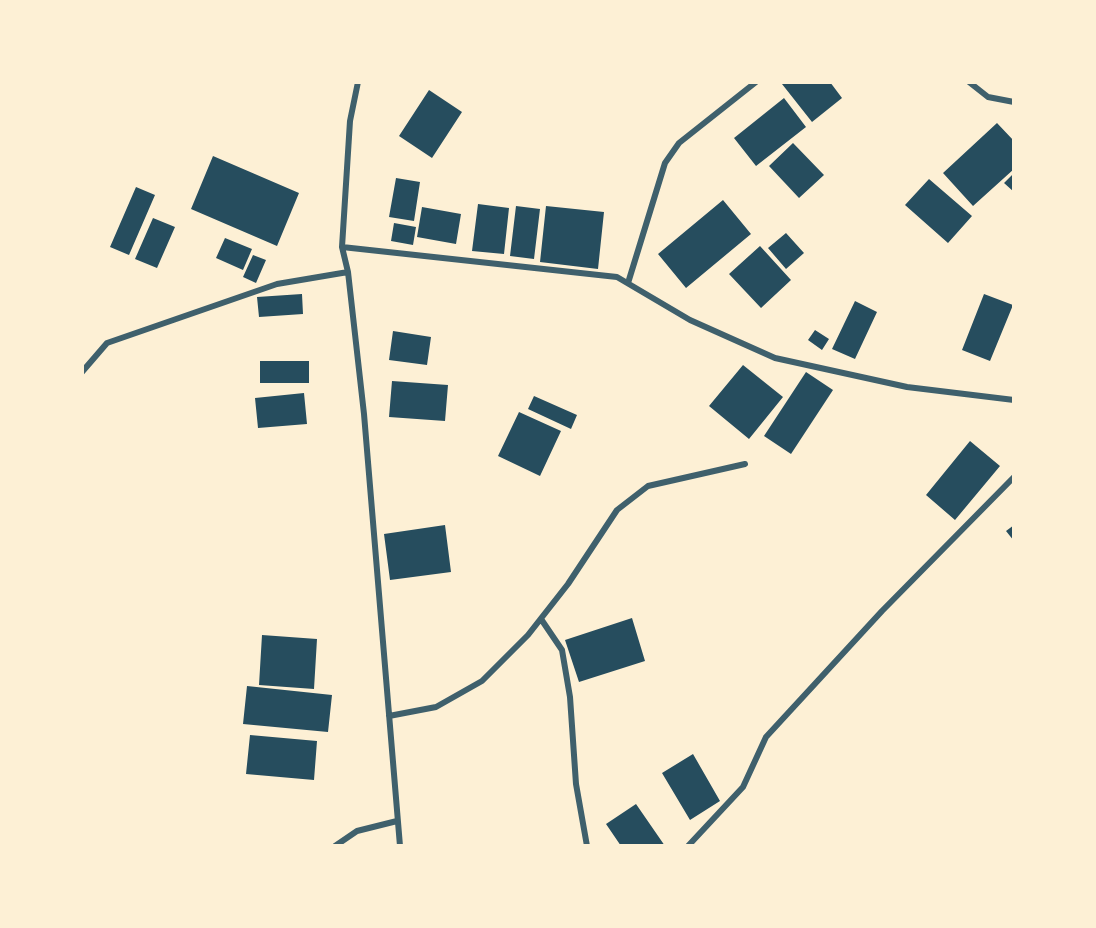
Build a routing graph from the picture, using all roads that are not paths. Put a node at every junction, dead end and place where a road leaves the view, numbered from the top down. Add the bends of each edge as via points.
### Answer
1 (358, 82) edge
2 (756, 82) edge
3 (969, 82) edge
4 (1014, 102) edge
5 (342, 247) junction
6 (348, 272) junction
7 (627, 283) junction
8 (82, 372) edge
9 (1014, 400) edge
10 (745, 464) dead end
11 (1014, 477) edge
12 (541, 619) junction
13 (389, 716) junction
14 (398, 821) junction
15 (335, 846) edge
16 (400, 846) edge
17 (587, 846) edge
18 (688, 846) edge

1 - 5 street via 350,121
2 - 7 street via 680,143 665,163
3 - 4 street via 988,98
5 - 6 street
5 - 7 street via 617,277
6 - 8 street via 277,284 107,343
6 - 13 street
7 - 9 street via 690,320 776,358 908,387
10 - 12 street via 648,486 617,510
11 - 18 street via 882,611 766,737 744,787
12 - 13 street via 482,681 436,707
12 - 17 street via 562,650 570,697 576,784
13 - 14 street
14 - 15 street via 357,831
14 - 16 street

